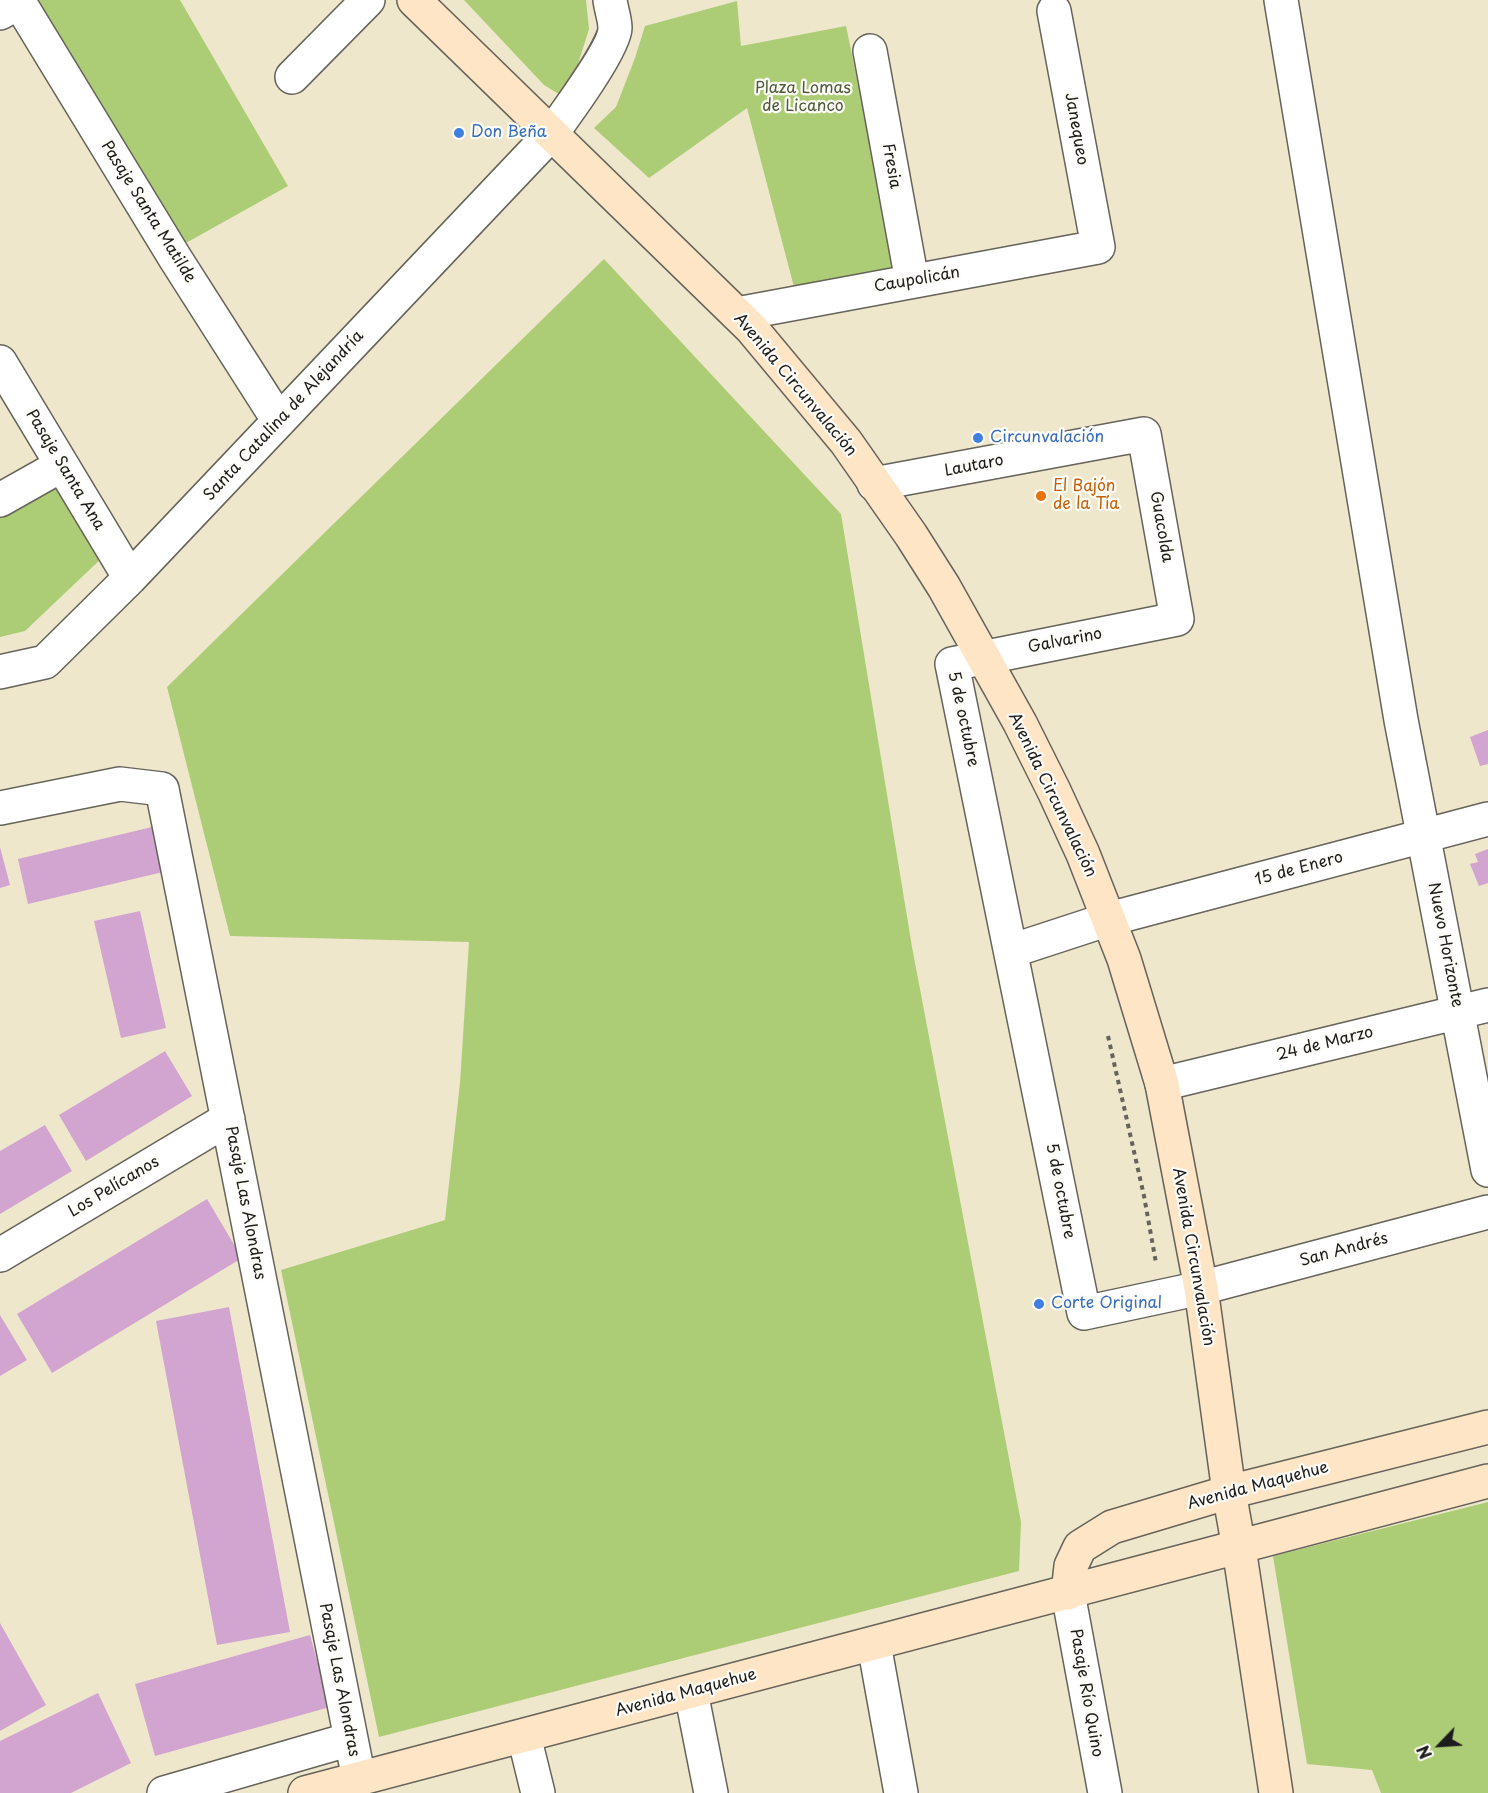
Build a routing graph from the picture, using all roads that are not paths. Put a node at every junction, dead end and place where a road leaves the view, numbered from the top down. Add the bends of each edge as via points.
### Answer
1 (368, 0) edge
2 (414, 0) edge
3 (609, 0) edge
4 (1281, 0) edge
5 (9, 8) edge
6 (1054, 11) dead end
7 (870, 51) dead end
8 (292, 77) dead end
9 (552, 133) junction
10 (1098, 247) joint
11 (912, 281) junction
12 (737, 314) junction
13 (0, 362) edge
14 (279, 421) junction
15 (1144, 435) joint
16 (62, 465) junction
17 (874, 484) junction
18 (0, 500) edge
19 (130, 578) junction
20 (1177, 619) joint
21 (967, 660) junction
22 (0, 672) edge
23 (0, 808) edge
24 (1488, 819) edge
25 (1424, 837) junction
26 (1109, 919) junction
27 (1011, 951) junction
28 (1473, 1008) edge
29 (1162, 1084) junction
30 (228, 1119) junction
31 (1488, 1170) edge
32 (1488, 1212) edge
33 (0, 1255) edge
34 (1201, 1288) junction
35 (1488, 1428) edge
36 (1488, 1482) edge
37 (1229, 1492) junction
38 (1239, 1548) junction
39 (1068, 1593) junction
40 (874, 1644) junction
41 (691, 1692) junction
42 (524, 1736) junction
43 (351, 1739) junction
44 (346, 1786) edge
45 (164, 1793) edge
46 (305, 1793) edge
47 (538, 1793) edge
48 (711, 1793) edge
49 (901, 1793) edge
50 (1104, 1793) edge
51 (1276, 1793) edge

1 - 8 street
2 - 9 main road, Avenida Circunvalación
3 - 9 street, Santa Catalina de Alejandría via 615,28 612,42
4 - 25 street, Nuevo Horizonte
5 - 14 street, Pasaje Santa Matilde
6 - 10 street, Janequeo
7 - 11 street, Fresia
9 - 12 main road, Avenida Circunvalación
9 - 14 street, Santa Catalina de Alejandría
10 - 11 street, Caupolicán
11 - 12 street, Caupolicán
12 - 17 main road, Avenida Circunvalación via 846,442
13 - 16 street, Pasaje Santa Ana
14 - 19 street, Santa Catalina de Alejandría
15 - 17 street, Lautaro
15 - 20 street, Guacolda
16 - 18 street
16 - 19 street, Pasaje Santa Ana
17 - 21 main road, Avenida Circunvalación via 944,588
19 - 22 street, Santa Catalina de Alejandría via 45,662
20 - 21 street, Galvarino
21 - 26 main road, Avenida Circunvalación via 1020,723 1083,854
21 - 27 street, 5 de octubre
23 - 30 street, Pasaje Las Alondras via 120,784 162,789
24 - 25 street, 15 de Enero
25 - 26 street, 15 de Enero
25 - 28 street, Nuevo Horizonte
26 - 27 street
26 - 29 main road, Avenida Circunvalación
27 - 34 street, 5 de octubre via 1084,1313
28 - 29 street, 24 de Marzo
28 - 31 street, Nuevo Horizonte
29 - 34 main road, Avenida Circunvalación
30 - 33 street, Los Pelícanos
30 - 43 street, Pasaje Las Alondras
32 - 34 street, San Andrés
34 - 37 main road, Avenida Circunvalación
35 - 37 main road, Avenida Maquehue
36 - 38 main road, Avenida Maquehue
37 - 38 main road, Avenida Circunvalación
37 - 39 main road, Avenida Maquehue via 1112,1527 1092,1538 1080,1547 1071,1566
38 - 39 main road, Avenida Maquehue
38 - 51 main road, Avenida Circunvalación
39 - 40 main road, Avenida Maquehue
39 - 50 street, Pasaje Río Quino
40 - 41 main road, Avenida Maquehue
40 - 49 street
41 - 42 main road, Avenida Maquehue
41 - 48 street
42 - 44 main road, Avenida Maquehue
42 - 47 street
43 - 44 street, Pasaje Las Alondras
43 - 45 street
44 - 46 main road, Avenida Maquehue

